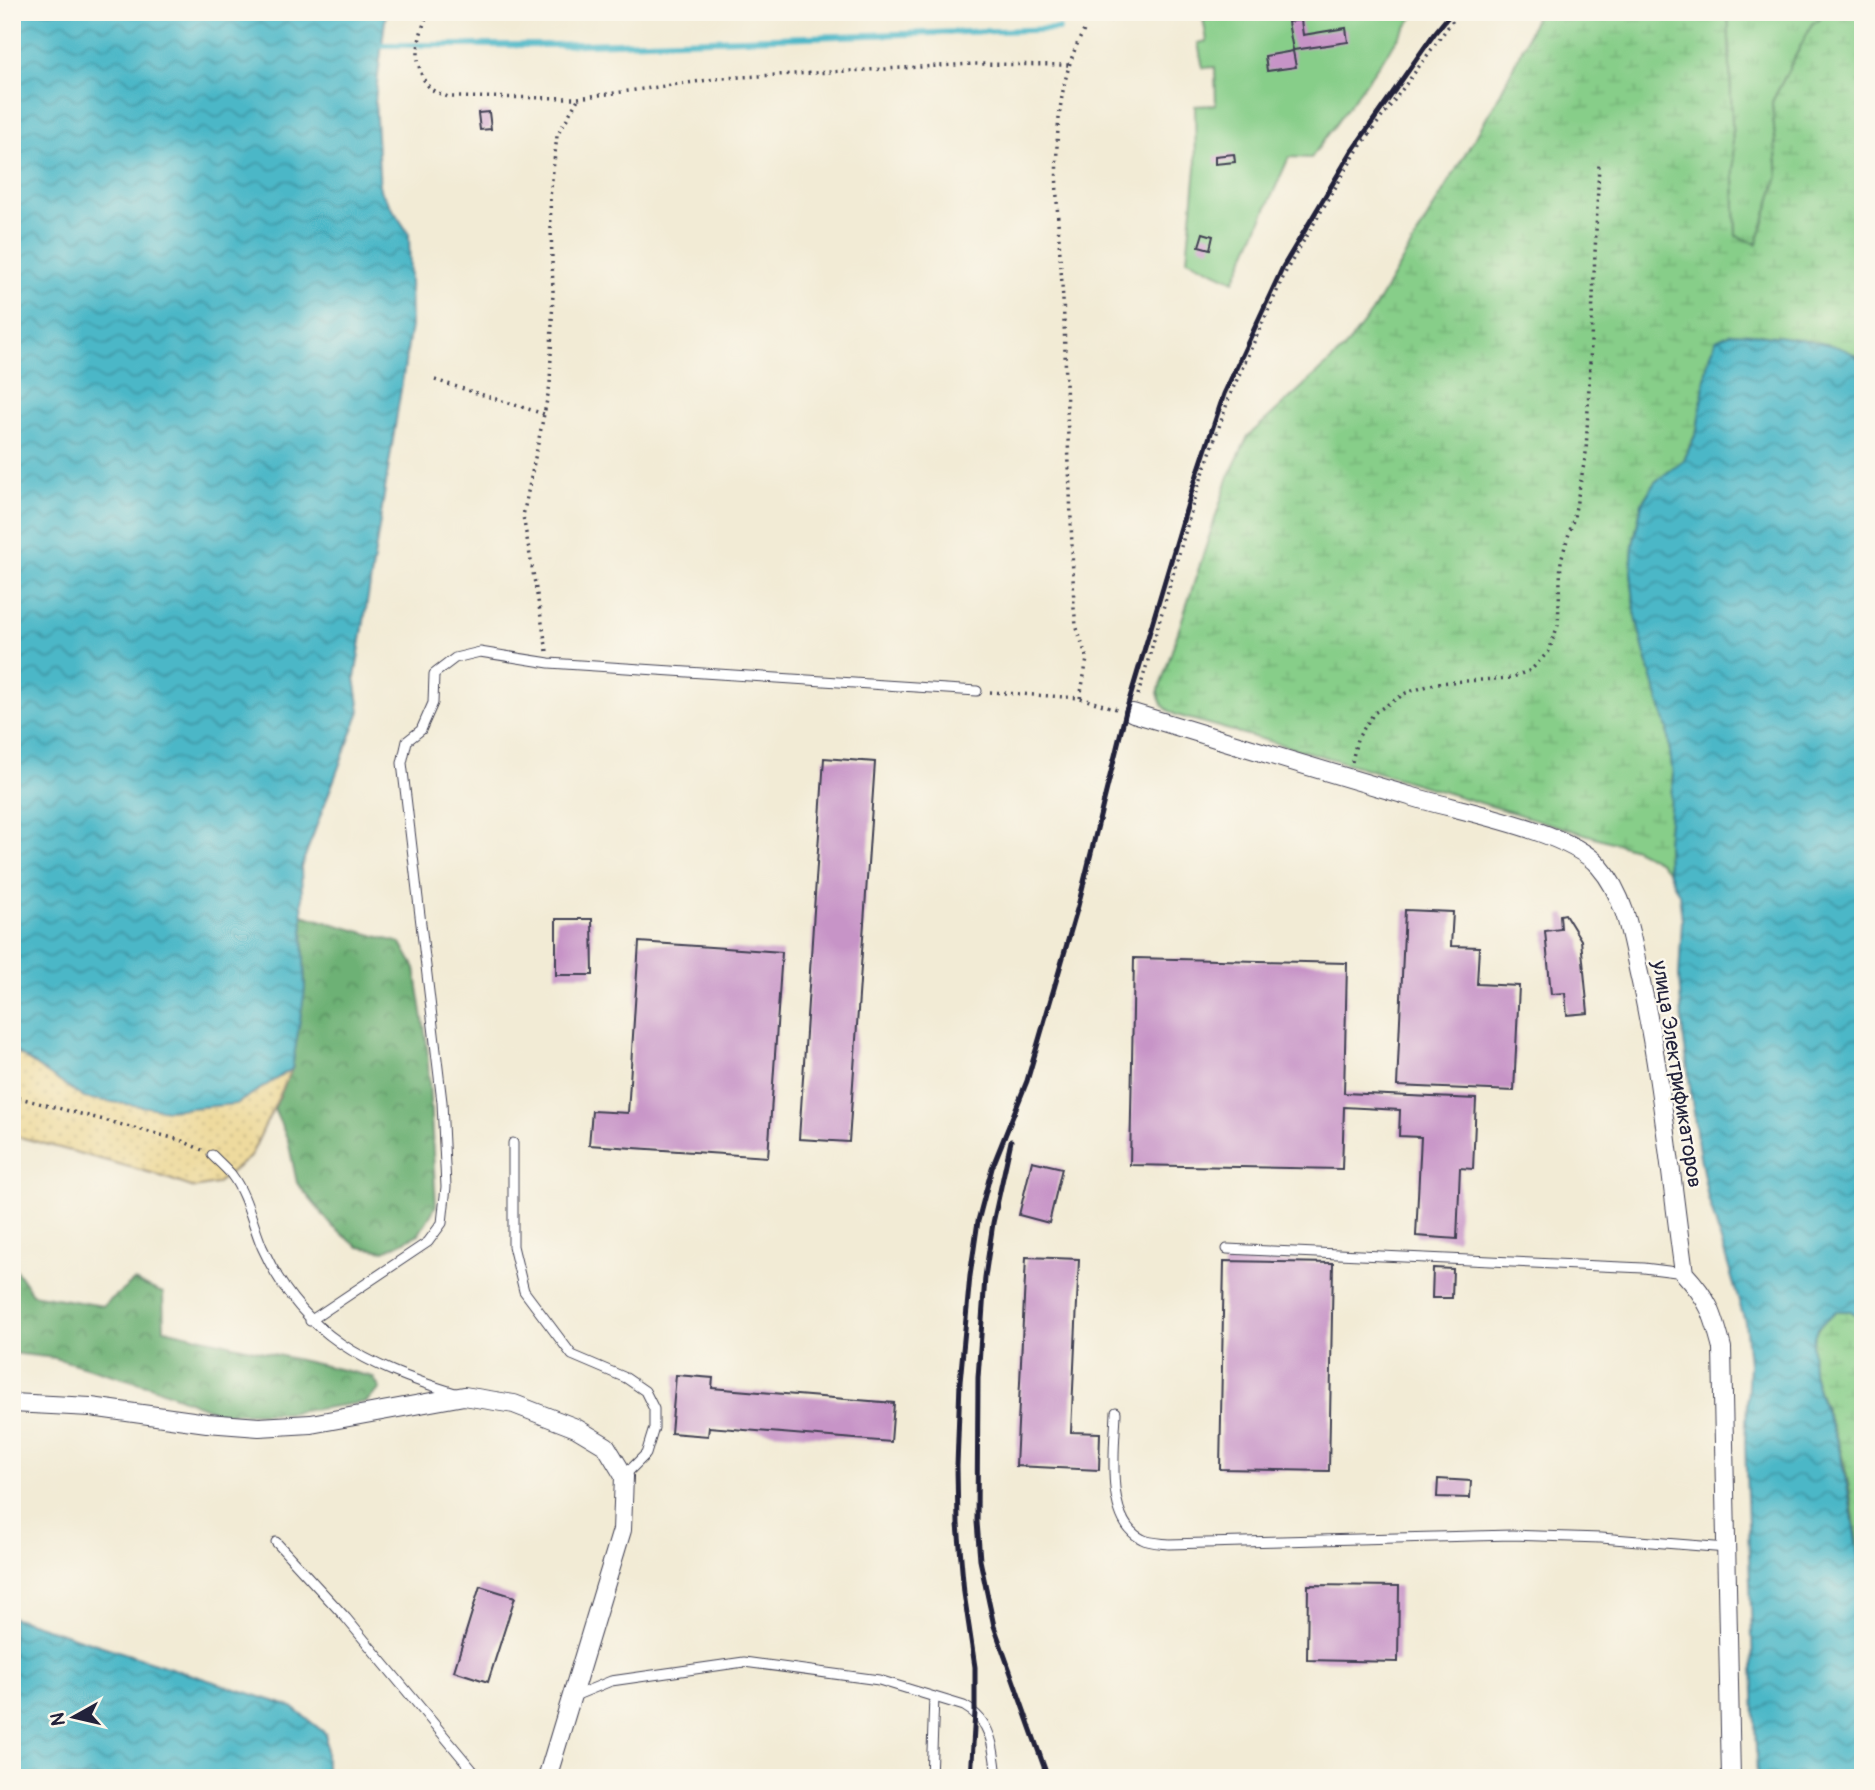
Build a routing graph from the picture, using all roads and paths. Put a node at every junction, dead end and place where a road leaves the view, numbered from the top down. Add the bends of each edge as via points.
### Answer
1 (429, 12) edge
2 (1459, 12) edge
3 (1096, 13) edge
4 (1068, 65) junction
5 (578, 98) junction
6 (1599, 164) dead end
7 (435, 380) dead end
8 (544, 414) junction
9 (549, 663) junction
10 (977, 691) joint
11 (1080, 698) junction
12 (1111, 707) dead end
13 (1133, 713) joint
14 (1349, 778) junction
15 (12, 1096) edge
16 (513, 1143) dead end
17 (212, 1154) joint
18 (1227, 1249) dead end
19 (1684, 1273) junction
20 (310, 1321) junction
21 (464, 1396) junction
22 (12, 1403) edge
23 (1116, 1412) dead end
24 (624, 1476) junction
25 (275, 1542) dead end
26 (1727, 1548) junction
27 (934, 1697) junction
28 (571, 1698) junction
29 (479, 1778) edge
30 (547, 1778) edge
31 (931, 1778) edge
32 (997, 1778) edge
33 (1731, 1778) edge

1 - 5 path via 420,31 419,70 430,88 448,97
2 - 13 path via 1357,151 1287,269 1230,395
3 - 4 path
4 - 5 path via 974,64 723,78
4 - 11 path via 1056,178 1074,608 1087,659
5 - 8 path via 557,136 550,197 553,290 550,385
6 - 14 path via 1587,453 1561,560 1558,625 1549,651 1531,670 1510,678 1437,683 1374,713 1357,739
7 - 8 path
8 - 9 path via 523,516
9 - 10 lane
9 - 20 lane via 480,652 455,658 434,674 433,703 421,730 407,741 402,763 442,1102 446,1187 442,1223 428,1242
10 - 11 path
11 - 12 path
13 - 14 street, улица Электрификаторов
14 - 19 street, улица Электрификаторов via 1553,837 1599,866 1616,892 1629,926 1650,1023
15 - 17 path via 180,1140
16 - 24 lane via 513,1246 524,1291 572,1355 626,1378 645,1391 654,1409 646,1454
17 - 20 lane via 232,1175 268,1258
18 - 19 lane
19 - 26 street via 1713,1311 1722,1348
20 - 21 lane via 347,1349 382,1367
21 - 22 street via 311,1424 259,1427 91,1407
21 - 24 street via 514,1404 576,1428 606,1446
23 - 26 lane via 1118,1507 1125,1524 1142,1539 1168,1544 1512,1535
24 - 28 street via 622,1530
25 - 29 lane via 346,1618
26 - 33 street
27 - 28 lane via 879,1680 744,1662 611,1681
27 - 31 lane
27 - 32 lane via 975,1712 990,1732
28 - 30 street

